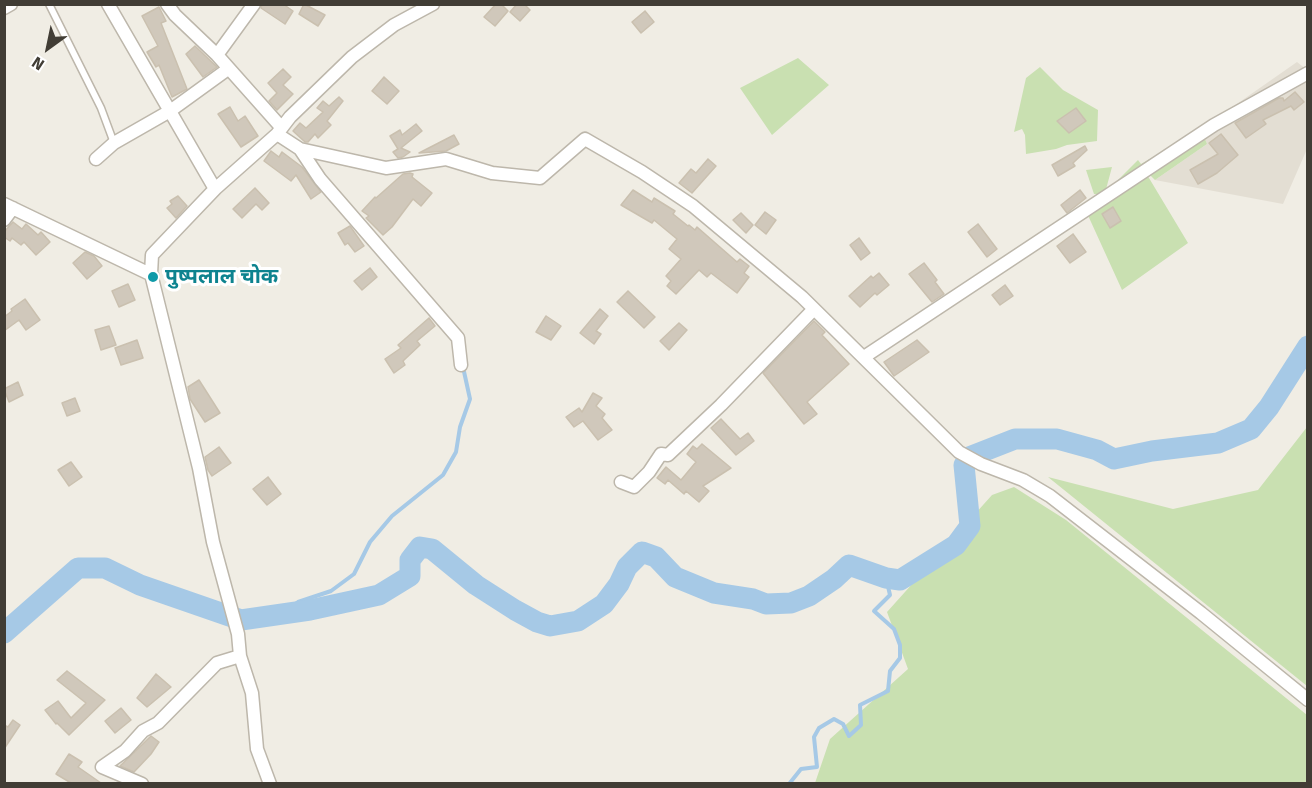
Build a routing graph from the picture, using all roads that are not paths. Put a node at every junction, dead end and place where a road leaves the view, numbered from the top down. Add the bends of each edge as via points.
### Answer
1 (11, 4) edge
2 (49, 4) edge
3 (108, 4) edge
4 (167, 4) edge
5 (254, 4) edge
6 (433, 4) edge
7 (4, 8) edge
8 (217, 55) junction
9 (228, 69) junction
10 (1308, 73) edge
11 (170, 111) junction
12 (279, 130) junction
13 (114, 143) junction
14 (300, 149) junction
15 (96, 159) dead end
16 (215, 189) junction
17 (9, 206) edge
18 (4, 220) edge
19 (152, 275) junction
20 (814, 309) junction
21 (864, 357) junction
22 (461, 365) dead end
23 (621, 482) dead end
24 (240, 656) junction
25 (1308, 700) edge
26 (142, 783) edge
27 (270, 783) edge

1 - 7 street
2 - 13 lane via 101,108
3 - 11 street
4 - 8 street
5 - 8 street
6 - 12 street via 394,25 352,57
8 - 9 street
9 - 11 street
9 - 12 street
10 - 21 street via 1214,124
11 - 13 street
11 - 16 street
12 - 14 street
12 - 16 street
13 - 15 street
14 - 20 street via 386,168 446,159 492,172 540,178 585,139 693,206
14 - 22 street via 320,179 458,338
16 - 19 street via 152,255
17 - 18 street
17 - 19 street
19 - 24 street via 238,634
20 - 21 street
20 - 23 street via 668,455 661,454 634,487
21 - 25 street via 959,452 1050,496
24 - 26 street via 217,663 158,723 143,731 102,768
24 - 27 street via 252,693 257,749

